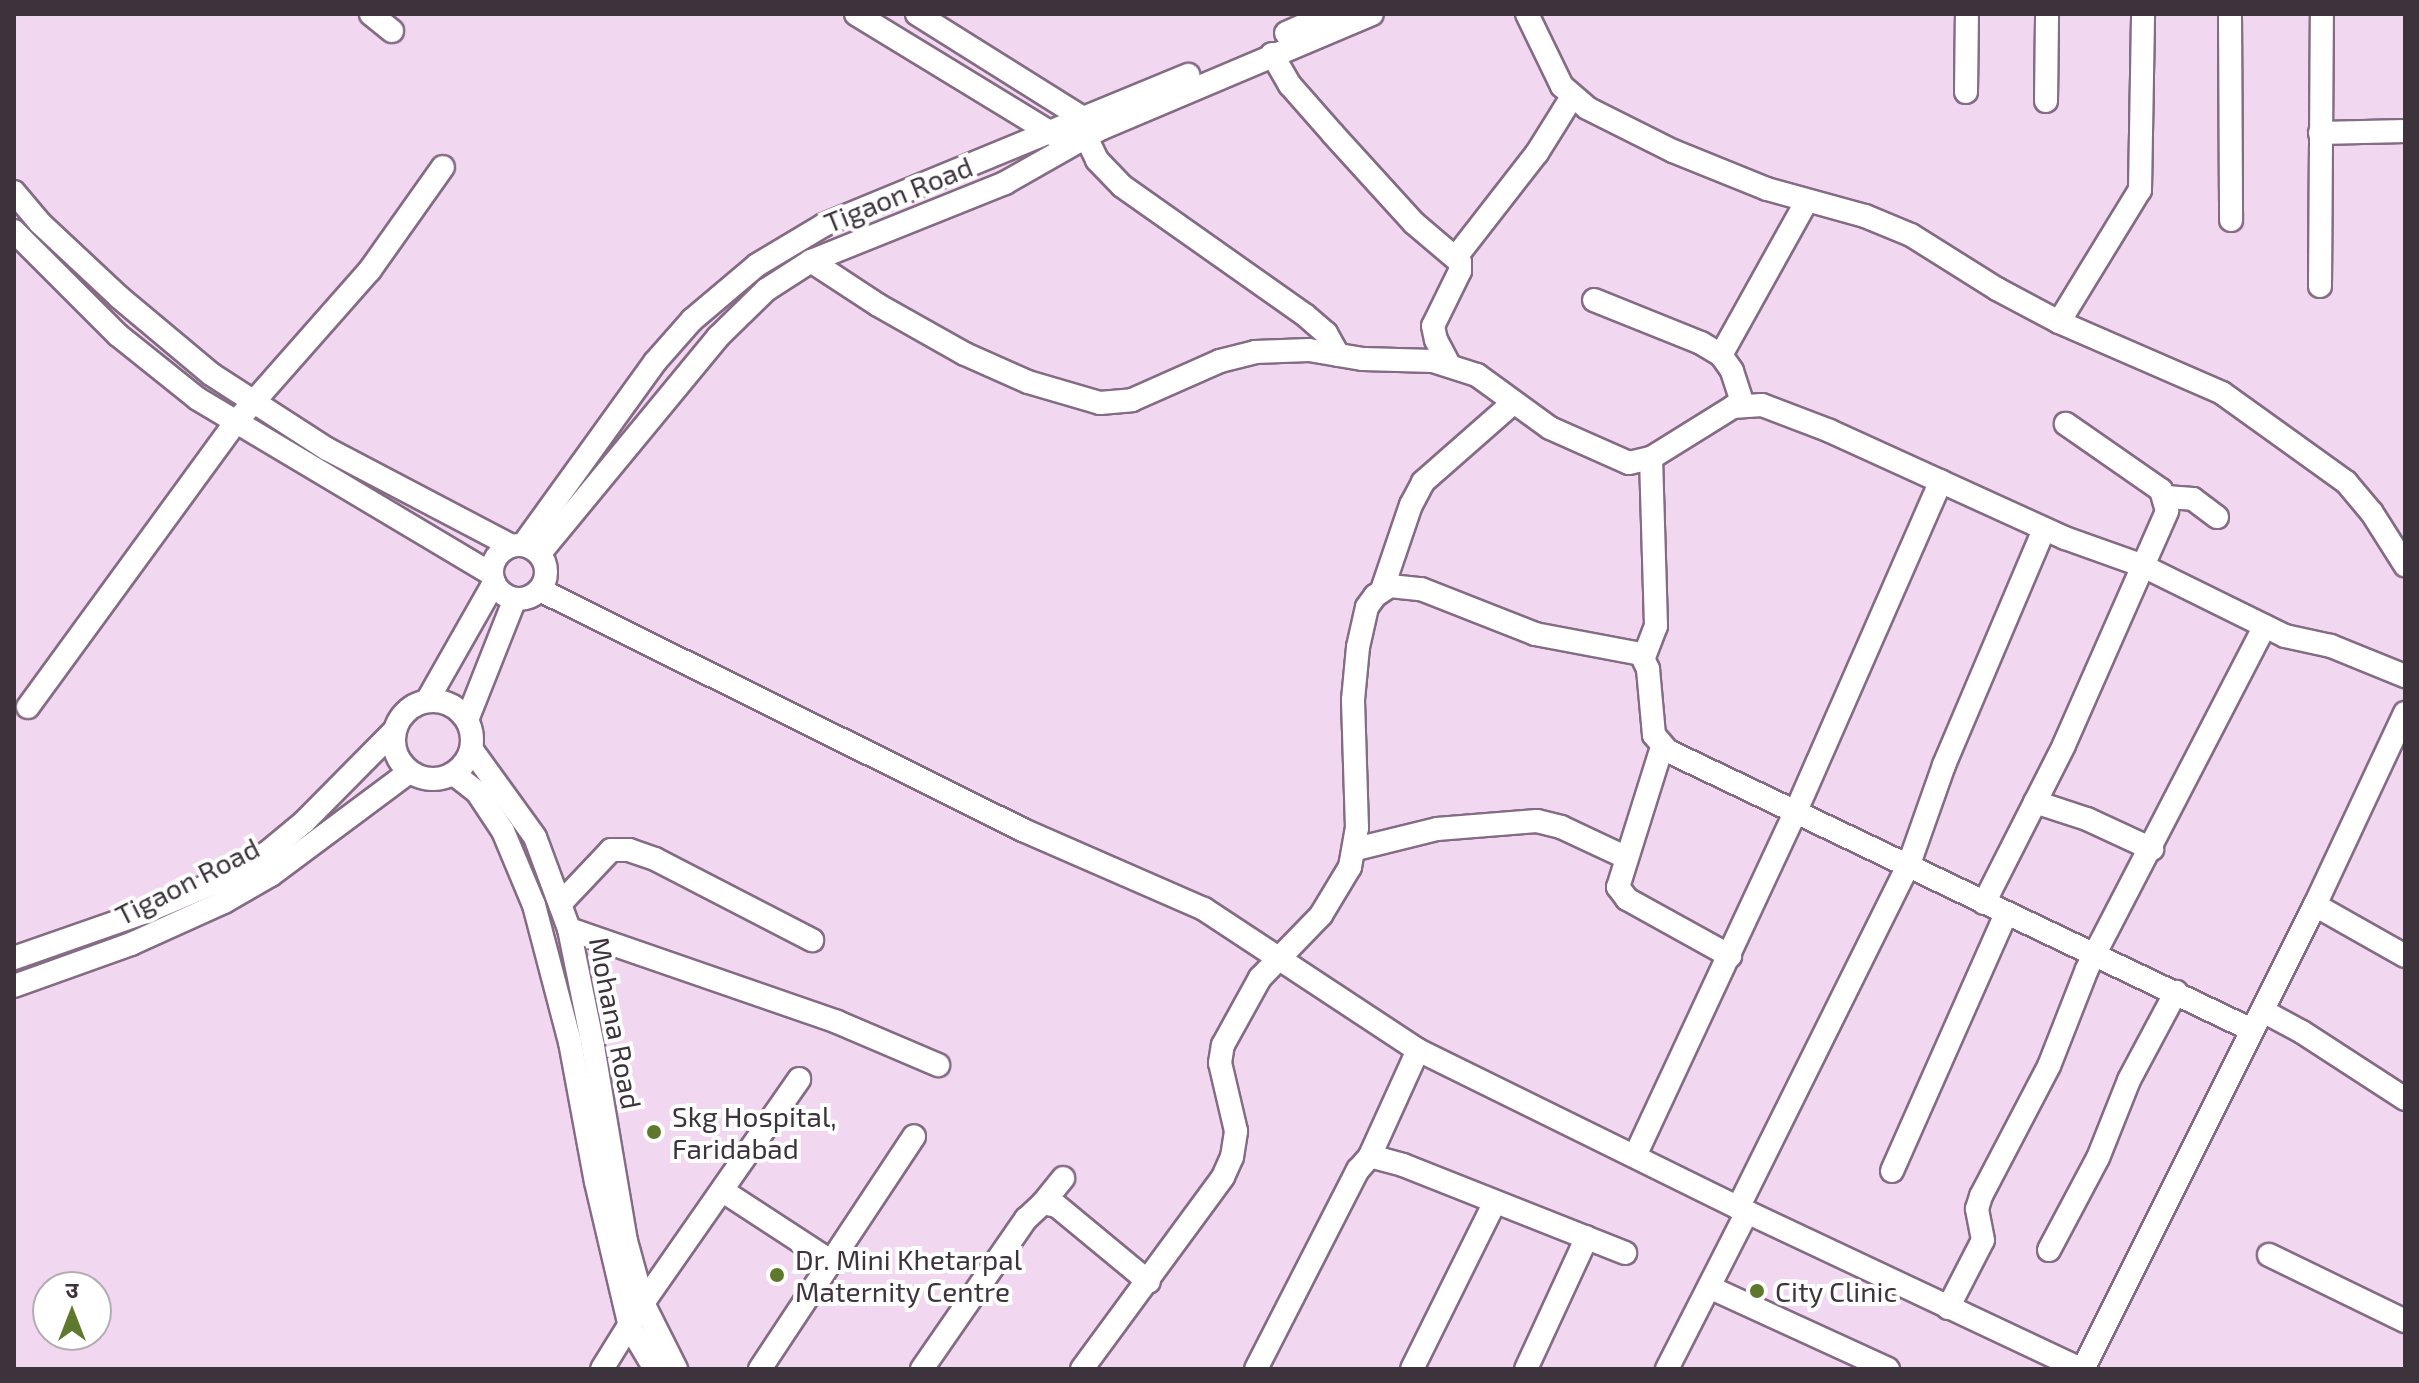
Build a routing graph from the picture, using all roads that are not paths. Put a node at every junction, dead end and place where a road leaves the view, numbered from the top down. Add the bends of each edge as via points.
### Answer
1 (371, 14) edge
2 (856, 14) edge
3 (917, 14) edge
4 (1329, 14) edge
5 (1372, 14) edge
6 (1527, 14) edge
7 (1967, 14) edge
8 (2047, 14) edge
9 (2143, 14) edge
10 (2230, 14) edge
11 (2322, 14) edge
12 (392, 31) dead end
13 (1272, 54) junction
14 (1966, 92) dead end
15 (1572, 97) junction
16 (2046, 101) dead end
17 (2405, 131) edge
18 (1084, 132) junction
19 (2320, 133) junction
20 (1042, 134) junction
21 (443, 167) dead end
22 (14, 192) edge
23 (1806, 202) junction
24 (2231, 220) dead end
25 (14, 231) edge
26 (1456, 257) junction
27 (811, 261) junction
28 (2320, 286) dead end
29 (1594, 300) dead end
30 (2059, 322) junction
31 (1338, 355) junction
32 (1721, 355) junction
33 (1449, 364) junction
34 (255, 403) junction
35 (1513, 403) junction
36 (1743, 404) junction
37 (235, 423) junction
38 (2066, 424) dead end
39 (1651, 458) junction
40 (1941, 481) junction
41 (2166, 497) junction
42 (2217, 517) dead end
43 (2044, 529) junction
44 (524, 548) junction
45 (2405, 565) edge
46 (2143, 566) junction
47 (493, 578) junction
48 (540, 590) junction
49 (1382, 590) junction
50 (515, 599) junction
51 (2265, 626) junction
52 (1644, 657) junction
53 (2405, 676) edge
54 (427, 701) junction
55 (28, 707) dead end
56 (2405, 713) edge
57 (467, 720) junction
58 (394, 731) junction
59 (1662, 747) junction
60 (472, 750) junction
61 (409, 772) junction
62 (454, 774) junction
63 (2035, 802) junction
64 (1796, 811) junction
65 (1356, 849) junction
66 (2152, 849) junction
67 (1625, 857) junction
68 (1909, 864) junction
69 (1984, 903) junction
70 (560, 904) junction
71 (2315, 905) junction
72 (2006, 914) junction
73 (569, 929) junction
74 (812, 940) dead end
75 (2095, 955) junction
76 (1730, 956) junction
77 (2405, 956) edge
78 (1278, 957) junction
79 (14, 958) edge
80 (14, 986) edge
81 (2176, 992) junction
82 (2257, 1021) junction
83 (1418, 1050) junction
84 (938, 1065) dead end
85 (799, 1079) dead end
86 (2405, 1099) edge
87 (914, 1136) dead end
88 (1370, 1156) junction
89 (1635, 1156) junction
90 (1892, 1171) dead end
91 (1063, 1178) dead end
92 (723, 1191) junction
93 (1495, 1202) junction
94 (1043, 1203) junction
95 (1742, 1210) junction
96 (1587, 1237) junction
97 (2049, 1250) dead end
98 (1625, 1253) dead end
99 (2269, 1255) dead end
100 (832, 1262) junction
101 (1149, 1282) junction
102 (1709, 1287) junction
103 (643, 1303) junction
104 (1948, 1308) junction
105 (2405, 1321) edge
106 (630, 1327) junction
107 (1884, 1368) edge
108 (602, 1369) edge
109 (655, 1369) edge
110 (676, 1369) edge
111 (760, 1369) edge
112 (922, 1369) edge
113 (1082, 1369) edge
114 (1256, 1369) edge
115 (1412, 1369) edge
116 (1526, 1369) edge
117 (1667, 1369) edge
118 (2082, 1369) edge

1 - 12 street
2 - 20 street
3 - 18 street
4 - 18 street
5 - 13 street, Tigaon Road
6 - 15 street
7 - 14 street
8 - 16 street
9 - 30 street via 2140,190
10 - 24 street
11 - 19 street
13 - 18 street, Tigaon Road
13 - 26 street via 1290,85 1333,134 1414,223
15 - 23 street via 1673,151
15 - 26 street via 1537,153
17 - 19 street
18 - 20 street
18 - 27 street, Tigaon Road via 1005,183
18 - 31 street via 1097,160 1122,186 1305,315 1326,333
19 - 28 street
20 - 44 street, Tigaon Road via 824,225 727,288 655,362
21 - 34 street via 370,270
22 - 34 street via 40,223 167,341
23 - 30 street via 1865,216 1911,235
23 - 32 street
25 - 37 street via 118,335
26 - 33 street via 1460,271 1433,326
27 - 31 street via 965,354 1028,382 1100,403 1132,400 1239,355 1278,350
27 - 44 street, Tigaon Road via 766,290 726,328
29 - 32 street
30 - 45 street via 2203,383 2274,429 2358,494
31 - 33 street
32 - 36 street
33 - 35 street via 1477,375
34 - 37 street
34 - 44 street via 327,449
35 - 39 street via 1550,428 1619,461
35 - 49 street via 1423,482
36 - 39 street
36 - 40 street via 1778,411
37 - 47 street
37 - 55 street
38 - 41 street
39 - 52 street via 1656,626
40 - 43 street
40 - 64 street
41 - 42 street via 2193,499
41 - 46 street via 2167,511
43 - 46 street
43 - 68 street via 1944,765
44 - 47 street via 496,557
44 - 48 street via 547,574
46 - 51 street
46 - 63 street
47 - 50 street via 499,591
47 - 54 street
48 - 50 street
48 - 78 street via 1023,830 1204,909
49 - 52 street via 1407,585 1535,634
49 - 65 street via 1367,607 1355,670
50 - 57 street
51 - 53 street
51 - 66 street
52 - 59 street via 1652,727
54 - 57 street via 456,708
54 - 58 street via 401,717
56 - 71 street
57 - 60 street
58 - 61 street via 393,746
58 - 79 street, Tigaon Road via 268,852 221,880 145,912
59 - 64 street
59 - 67 street
60 - 62 street
60 - 70 street, Mohana Road via 535,837
61 - 62 street via 439,780
61 - 80 street, Tigaon Road via 271,875 224,902 131,944
62 - 106 street, Mohana Road via 489,809 519,863 534,905 570,1042
63 - 66 street
63 - 69 street
64 - 68 street
64 - 76 street
65 - 67 street via 1437,829 1537,821
65 - 78 street via 1321,915
66 - 75 street
67 - 76 street via 1618,880 1621,894
68 - 69 street
68 - 95 street
69 - 72 street
70 - 73 street, Mohana Road
70 - 74 street via 611,850 629,850
71 - 77 street
71 - 82 street
72 - 75 street
72 - 90 street
73 - 84 street via 837,1022
73 - 103 street, Mohana Road via 616,1195
75 - 81 street
75 - 104 street via 2059,1044 1981,1196 1977,1209 1983,1240
76 - 89 street
78 - 83 street
78 - 101 street via 1234,1020 1221,1054 1236,1131 1232,1157
81 - 82 street
81 - 97 street
82 - 86 street via 2302,1032
82 - 118 street
83 - 88 street
83 - 89 street
85 - 92 street
87 - 100 street
88 - 93 street
88 - 114 street via 1337,1209
89 - 95 street
91 - 94 street
92 - 100 street
92 - 103 street
93 - 96 street
93 - 115 street
94 - 101 street via 1057,1206
94 - 112 street via 1026,1219
95 - 102 street
95 - 104 street
96 - 98 street
96 - 116 street
99 - 105 street
100 - 111 street
101 - 113 street
102 - 107 street
102 - 117 street
103 - 106 street
103 - 110 street, Mohana Road
104 - 118 street
106 - 108 street
106 - 109 street, Mohana Road

